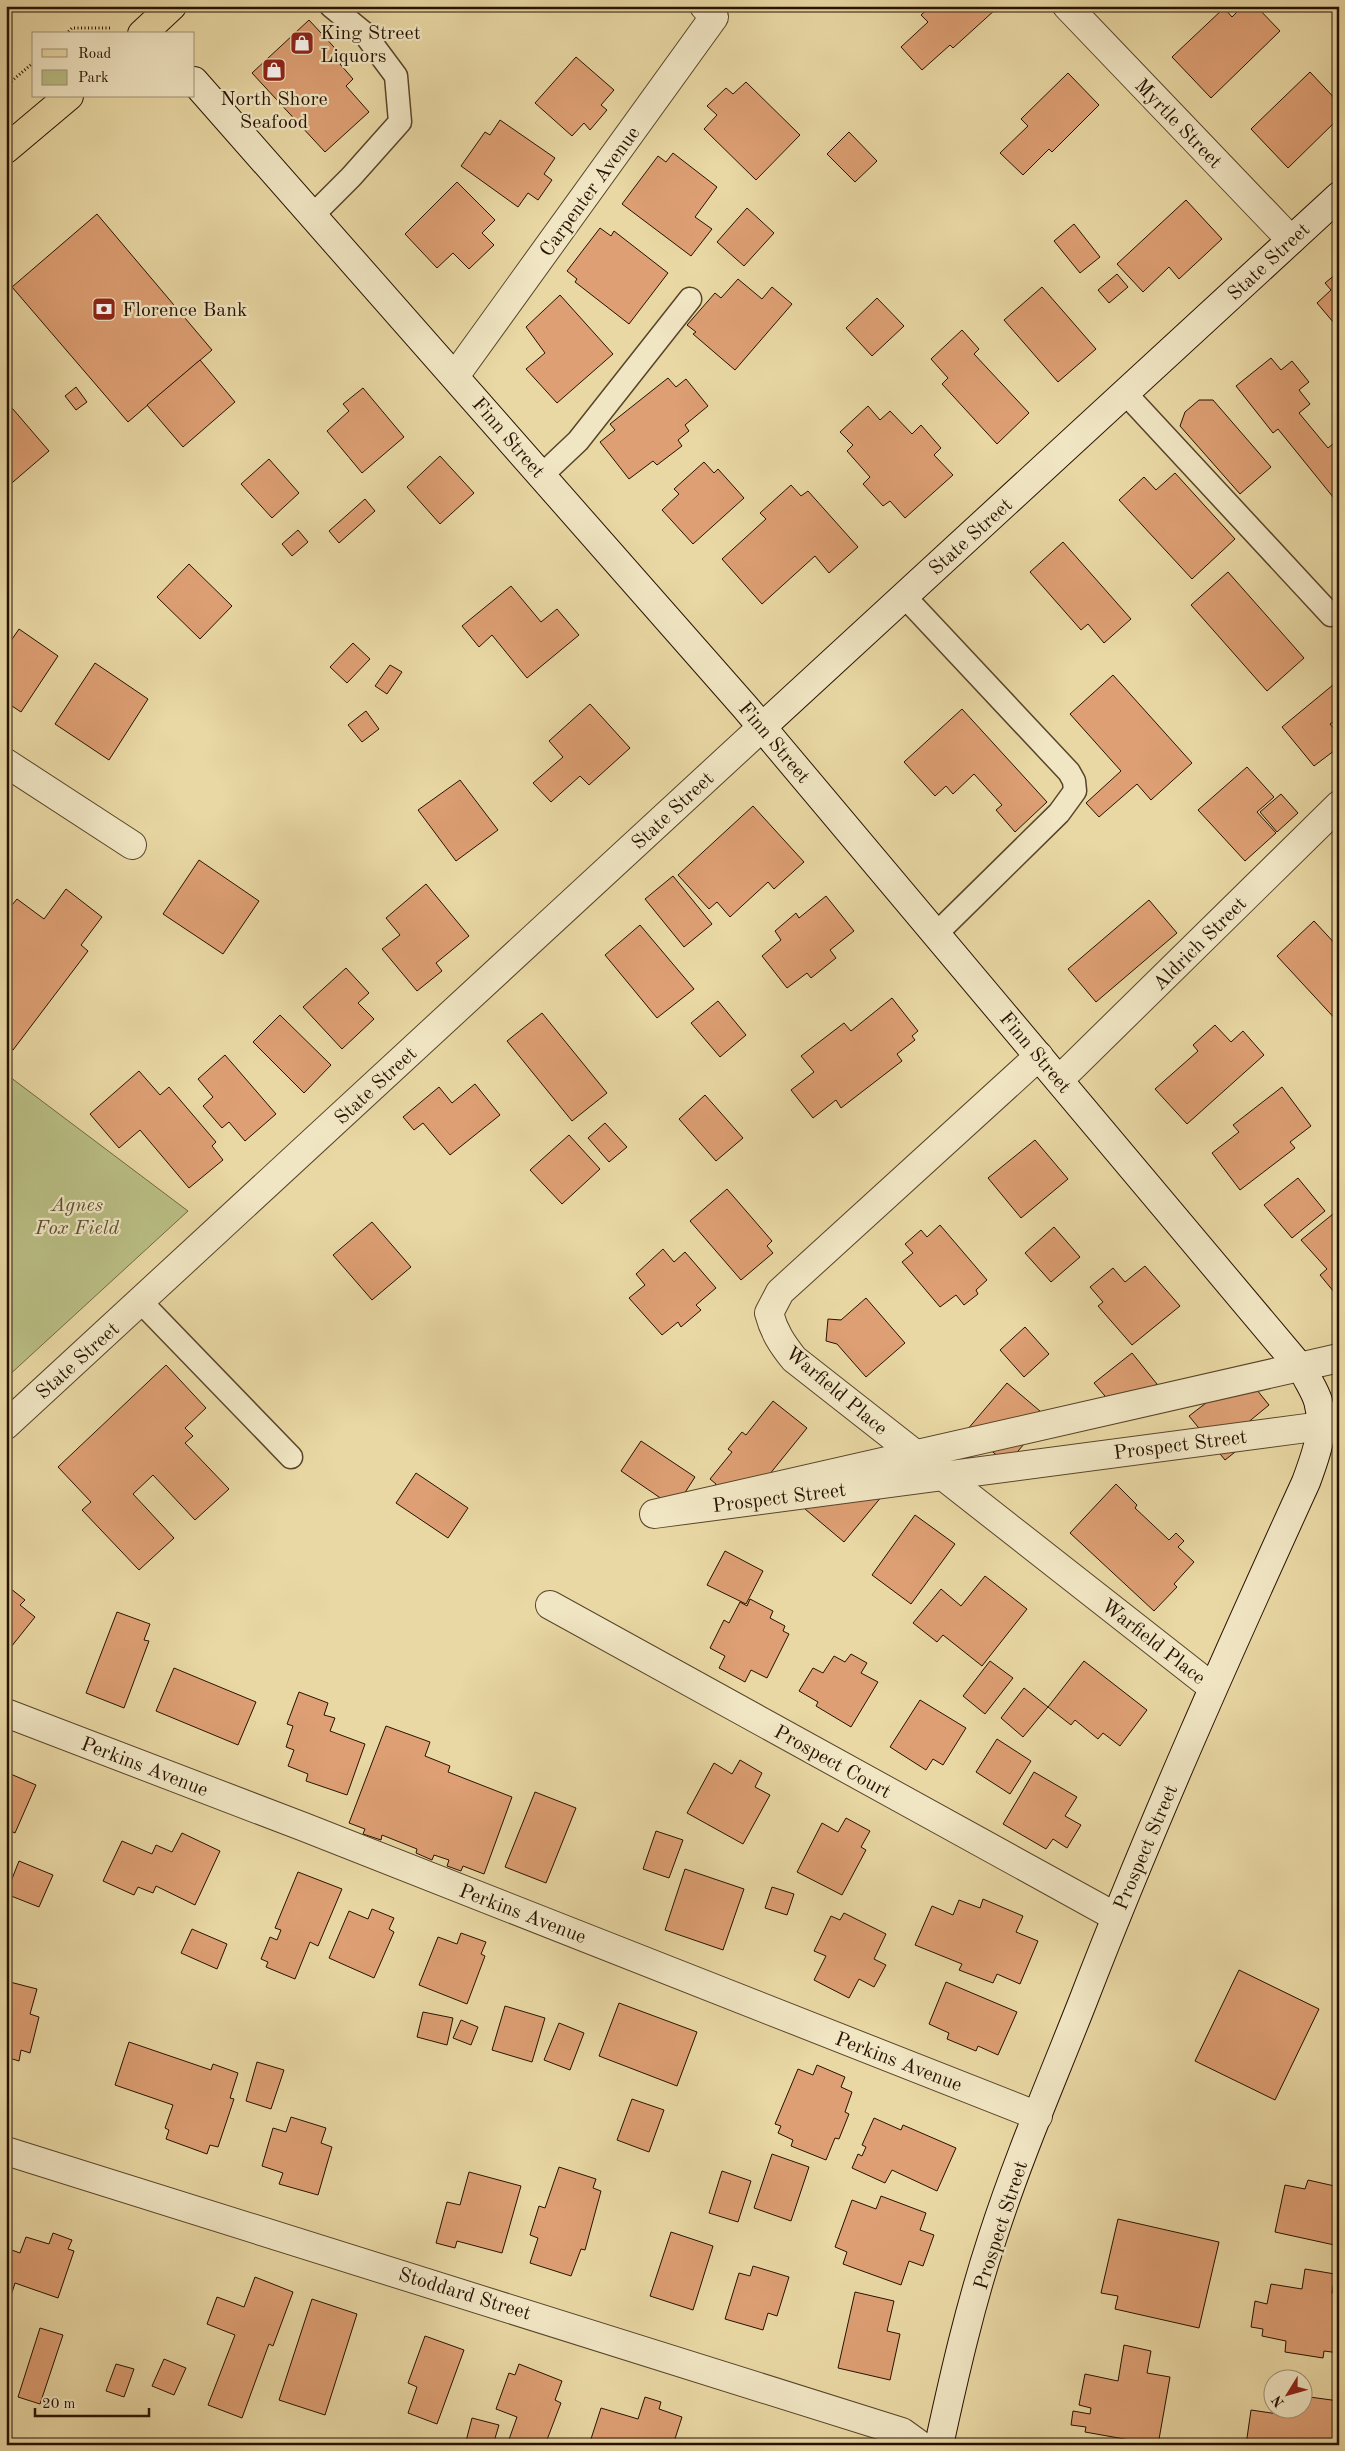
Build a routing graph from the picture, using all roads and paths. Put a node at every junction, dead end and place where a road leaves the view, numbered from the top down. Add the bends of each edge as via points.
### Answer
1 (172, 6) edge
2 (331, 6) edge
3 (704, 6) edge
4 (1068, 6) edge
5 (68, 32) edge
6 (147, 32) edge
7 (32, 64) edge
8 (195, 82) edge
9 (6, 86) edge
10 (66, 98) edge
11 (6, 149) edge
12 (1339, 196) edge
13 (312, 216) junction
14 (1291, 240) junction
15 (690, 299) dead end
16 (455, 376) junction
17 (1126, 394) junction
18 (542, 475) junction
19 (904, 596) junction
20 (1332, 615) dead end
21 (761, 728) junction
22 (6, 763) edge
23 (1339, 805) edge
24 (132, 845) dead end
25 (936, 934) junction
26 (1039, 1056) junction
27 (1060, 1080) junction
28 (141, 1302) junction
29 (1339, 1358) edge
30 (6, 1425) edge
31 (1322, 1426) junction
32 (291, 1456) dead end
33 (550, 1605) dead end
34 (1212, 1687) junction
35 (6, 1714) edge
36 (1116, 1917) junction
37 (1038, 2116) junction
38 (6, 2150) edge
39 (920, 2445) edge
40 (939, 2445) edge

1 - 6 main road
2 - 13 lane via 364,33 396,76 400,122
3 - 16 street, Carpenter Avenue via 714,17
4 - 14 street, Myrtle Street
5 - 6 path via 72,28
7 - 9 path
8 - 13 street, Finn Street
10 - 11 main road
12 - 14 street, State Street
13 - 16 street, Finn Street
14 - 17 street, State Street
15 - 18 lane via 578,441
16 - 18 street, Finn Street
17 - 19 street, State Street
17 - 20 lane
18 - 21 street, Finn Street
19 - 21 street, State Street
19 - 25 lane via 1069,772 1076,790 1059,813
21 - 25 street, Finn Street
21 - 28 street, State Street
22 - 24 street
23 - 27 street, Aldrich Street
25 - 26 street, Finn Street
26 - 27 street, Finn Street
26 - 34 street, Warfield Place via 780,1292 769,1313 781,1343 794,1359
27 - 31 street, Finn Street via 1304,1372 1318,1400
28 - 30 street, State Street
28 - 32 lane
29 - 31 street, Prospect Street via 654,1514
31 - 34 street, Prospect Street via 1318,1450 1306,1482
33 - 36 street, Prospect Court
34 - 36 street, Prospect Street
35 - 37 street, Perkins Avenue via 304,1827
36 - 37 street, Prospect Street
37 - 40 street, Prospect Street via 991,2242
38 - 39 street, Stoddard Street via 902,2432

